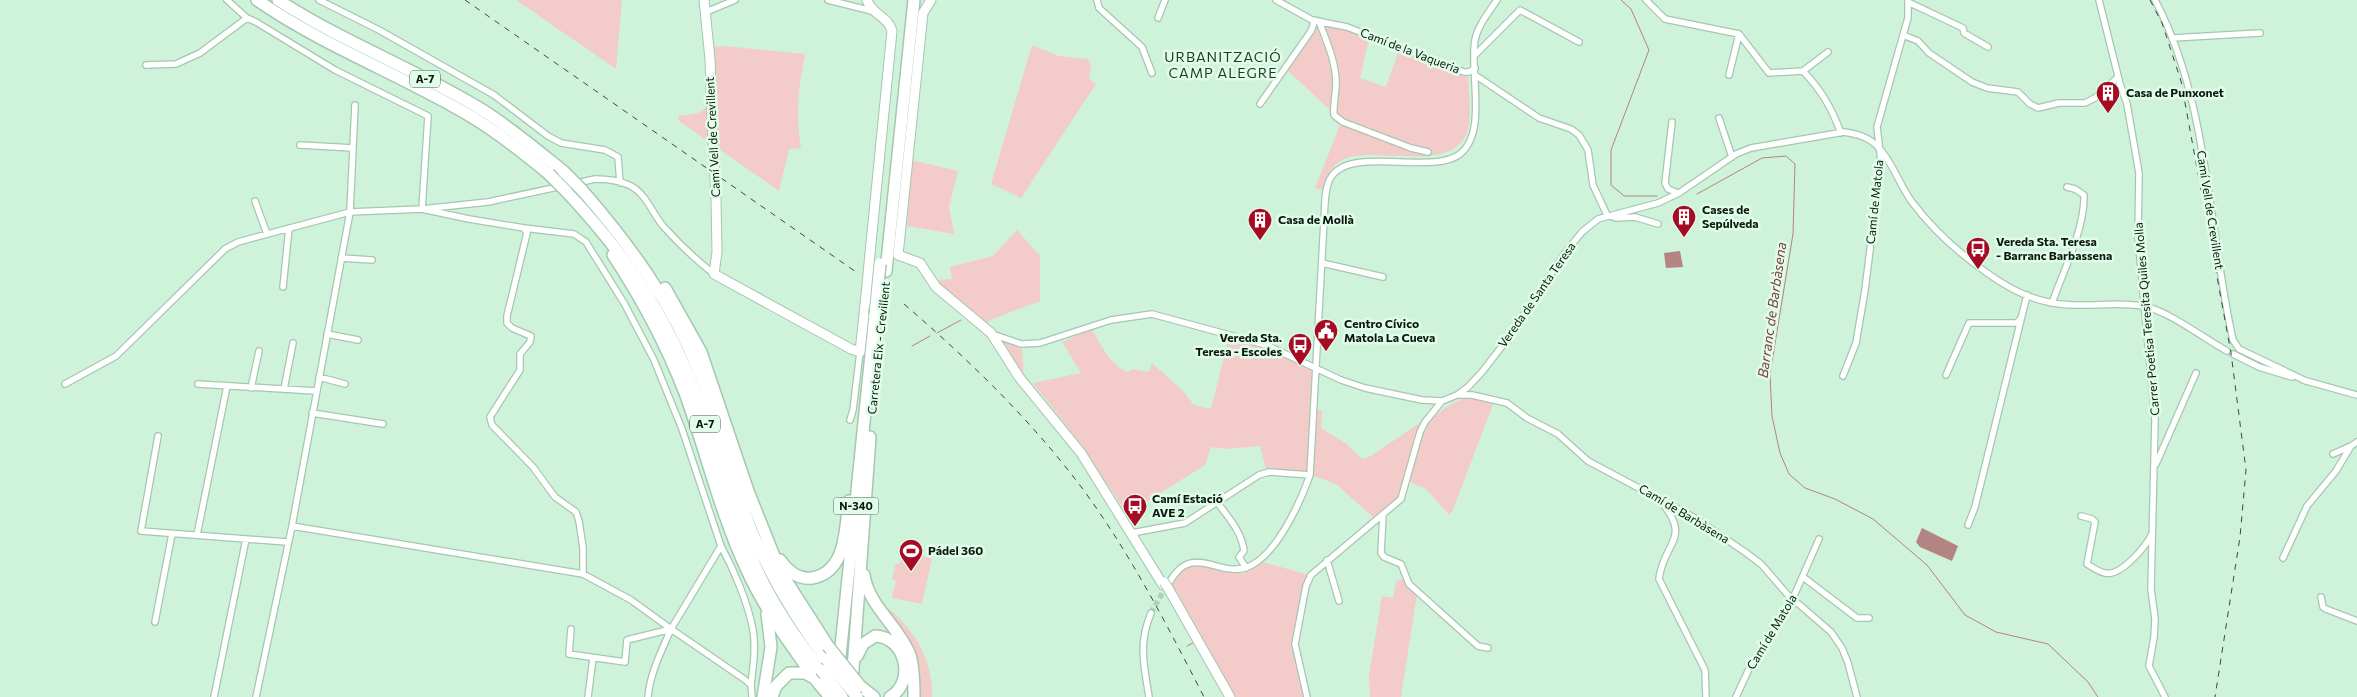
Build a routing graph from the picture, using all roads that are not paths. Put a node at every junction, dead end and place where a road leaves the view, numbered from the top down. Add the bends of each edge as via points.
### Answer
1 (227, 0) edge
2 (257, 0) edge
3 (278, 0) edge
4 (319, 0) edge
5 (704, 0) edge
6 (735, 0) edge
7 (828, 0) edge
8 (867, 0) edge
9 (905, 0) edge
10 (914, 0) edge
11 (931, 0) edge
12 (1096, 0) edge
13 (1165, 0) edge
14 (1276, 0) edge
15 (1497, 0) edge
16 (1646, 0) edge
17 (2099, 0) edge
18 (2155, 0) edge
19 (1908, 1) edge
20 (872, 11) junction
21 (706, 12) junction
22 (247, 18) junction
23 (1158, 18) dead end
24 (1317, 21) junction
25 (2260, 33) dead end
26 (1739, 34) junction
27 (1904, 35) junction
28 (2172, 38) junction
29 (1579, 42) dead end
30 (1988, 47) dead end
31 (1828, 52) dead end
32 (1474, 56) junction
33 (146, 65) dead end
34 (1803, 71) junction
35 (1475, 72) junction
36 (1152, 73) dead end
37 (1728, 74) dead end
38 (2118, 77) junction
39 (355, 104) dead end
40 (1260, 104) dead end
41 (1719, 118) dead end
42 (1672, 122) dead end
43 (1841, 133) junction
44 (300, 144) dead end
45 (1878, 147) junction
46 (353, 148) junction
47 (1428, 152) dead end
48 (1732, 157) junction
49 (620, 183) junction
50 (2067, 187) dead end
51 (1678, 193) junction
52 (255, 201) dead end
53 (580, 206) junction
54 (422, 209) junction
55 (350, 212) junction
56 (1607, 215) junction
57 (1658, 224) dead end
58 (289, 228) junction
59 (524, 228) junction
60 (617, 230) junction
61 (267, 234) junction
62 (341, 258) junction
63 (372, 260) dead end
64 (1322, 263) junction
65 (883, 268) junction
66 (714, 274) junction
67 (1383, 278) dead end
68 (283, 287) dead end
69 (2027, 295) junction
70 (2052, 303) junction
71 (2144, 306) junction
72 (2022, 316) junction
73 (876, 321) junction
74 (327, 334) junction
75 (993, 334) junction
76 (358, 340) dead end
77 (293, 344) dead end
78 (259, 351) dead end
79 (2227, 351) dead end
80 (860, 352) junction
81 (2234, 354) dead end
82 (1316, 368) junction
83 (2196, 373) dead end
84 (1946, 375) dead end
85 (319, 376) junction
86 (1843, 376) dead end
87 (2306, 381) junction
88 (65, 384) dead end
89 (198, 384) dead end
90 (345, 384) dead end
91 (227, 386) junction
92 (251, 388) junction
93 (284, 389) junction
94 (316, 391) junction
95 (2357, 394) edge
96 (1457, 395) junction
97 (1442, 401) junction
98 (312, 413) junction
99 (850, 420) dead end
100 (383, 424) dead end
101 (158, 436) dead end
102 (870, 437) junction
103 (2354, 444) edge
104 (2333, 454) dead end
105 (2154, 468) junction
106 (1310, 475) junction
107 (851, 487) junction
108 (1659, 500) junction
109 (1217, 502) junction
110 (1383, 514) junction
111 (2081, 516) dead end
112 (1968, 525) dead end
113 (292, 526) junction
114 (1133, 533) junction
115 (2152, 533) junction
116 (172, 534) junction
117 (197, 536) junction
118 (246, 539) junction
119 (1819, 540) dead end
120 (287, 542) junction
121 (863, 544) junction
122 (721, 546) junction
123 (770, 547) junction
124 (2283, 558) dead end
125 (1327, 560) junction
126 (1246, 568) junction
127 (582, 574) junction
128 (1803, 576) junction
129 (1166, 586) junction
130 (2321, 597) dead end
131 (1793, 598) junction
132 (762, 601) junction
133 (1339, 601) dead end
134 (1151, 613) tunnel mouth
135 (1869, 618) dead end
136 (2357, 621) edge
137 (155, 622) dead end
138 (571, 629) dead end
139 (671, 629) junction
140 (1488, 648) dead end
141 (593, 658) junction
142 (853, 675) junction
143 (819, 678) junction
144 (751, 685) junction
145 (859, 691) edge
146 (214, 697) edge
147 (256, 697) edge
148 (588, 697) edge
149 (648, 697) edge
150 (752, 697) edge
151 (763, 697) edge
152 (772, 697) edge
153 (830, 697) edge
154 (836, 697) edge
155 (843, 697) edge
156 (851, 697) edge
157 (874, 697) edge
158 (890, 697) edge
159 (914, 697) edge
160 (1149, 697) edge
161 (1229, 697) edge
162 (1307, 697) edge
163 (1706, 697) edge
164 (1736, 697) edge
165 (1857, 697) edge
166 (2165, 697) edge

1 - 22 street
2 - 53 highway, A-7, bridge via 324,42 474,118 525,154
3 - 60 highway, A-7, bridge via 348,41 440,86 520,135 563,171
4 - 49 street via 494,95 561,143 605,150 618,157
5 - 21 street, Camí Vell de Crevillent
6 - 21 street
7 - 20 street
8 - 20 street
9 - 65 highway, Carretera Elx - Crevillent / N-340
10 - 65 highway, Carretera Elx - Crevillent / N-340
11 - 75 street via 923,13 898,250 900,256 920,263 936,287
12 - 36 street via 1100,8 1142,47
13 - 23 street
14 - 24 street, Camí de la Vaqueria
15 - 32 street, Camí de la Vaqueria via 1475,39
16 - 26 street via 1665,19
17 - 38 street, Carrer Poetisa Teresita Quiles Molla
18 - 28 street, Camí Vell de Crevillent
19 - 27 street, Camí de Matola
19 - 30 street via 1963,28 1964,33
20 - 80 street, bridge via 885,19 892,31
21 - 66 street, Camí Vell de Crevillent, bridge via 716,199
22 - 33 street via 200,53 176,64
22 - 54 street via 335,70 428,116
24 - 35 street, Camí de la Vaqueria via 1347,28 1464,72
24 - 40 street
24 - 47 street via 1333,64 1336,83 1334,115 1342,122
25 - 28 street
26 - 34 street via 1769,73
26 - 37 street
27 - 38 street via 1918,41 1928,53 1972,82 1987,88 2018,92 2038,108 2059,103 2085,103
27 - 45 street, Camí de Matola via 1877,128
28 - 87 street, Camí Vell de Crevillent via 2194,110 2233,340 2239,349
29 - 32 street via 1520,10
31 - 34 street
32 - 35 street, Camí de la Vaqueria
34 - 43 street via 1820,89
35 - 56 street via 1539,118 1572,129 1579,135 1588,150 1593,185
35 - 64 street via 1475,125 1470,141 1460,154 1439,162 1360,162 1338,170 1330,179 1326,192
38 - 71 street, Carrer Poetisa Teresita Quiles Molla via 2127,104 2139,173 2138,238
39 - 46 street
41 - 48 street
42 - 51 street via 1665,183 1668,189
43 - 45 street, Vereda de Santa Teresa via 1857,134
43 - 48 street, Vereda de Santa Teresa via 1758,147
44 - 46 street
45 - 69 street, Vereda de Santa Teresa via 1912,202 1934,228 1990,276
45 - 86 street, Camí de Matola via 1881,161 1865,290 1856,343
46 - 55 street
48 - 51 street, Vereda de Santa Teresa
49 - 54 street via 613,179 595,179 517,198
49 - 66 street via 629,185 643,196 681,246
50 - 70 street via 2081,192 2084,200 2080,222
51 - 56 street, Vereda de Santa Teresa via 1644,208
52 - 61 street
53 - 132 highway via 634,287 663,340 685,394 725,520
53 - 143 highway, A-7 via 619,251 661,317 697,398 756,569
54 - 55 street
54 - 59 street
55 - 58 street
55 - 62 street
56 - 57 street
56 - 96 street, Vereda de Santa Teresa via 1582,232 1494,356
58 - 61 street
58 - 68 street
59 - 122 street via 574,234 586,242 654,360 682,428
59 - 127 street via 527,233 507,316 512,328 531,336 530,342 520,354 520,370 490,417 492,425 533,467 555,497 576,512 583,548
60 - 123 highway via 660,279 695,338
60 - 145 highway, A-7, bridge via 659,290 686,341 710,399 752,531 773,577 826,659
61 - 88 street via 225,249 116,356
62 - 63 street
62 - 74 street
64 - 67 street
64 - 82 street
65 - 73 highway, Carretera Elx - Crevillent / N-340, bridge
66 - 80 street
69 - 70 street, Vereda de Santa Teresa
69 - 72 street
70 - 71 street, Vereda de Santa Teresa
71 - 79 street, Vereda de Santa Teresa via 2171,317
71 - 105 street, Carrer Poetisa Teresita Quiles Molla via 2154,389
72 - 84 street via 2017,323 1969,322
72 - 112 street
73 - 102 highway, Carretera Elx - Crevillent / N-340
73 - 107 highway
73 - 154 highway, Carretera Elx - Crevillent / N-340
74 - 76 street
74 - 85 street
75 - 82 street, Vereda de Santa Teresa via 1021,344 1040,343 1111,320 1152,314 1266,345
75 - 114 street via 1019,377 1082,453
77 - 93 street
78 - 92 street
80 - 99 street
81 - 87 street via 2259,367
82 - 97 street, Vereda de Santa Teresa via 1365,388
82 - 106 street
83 - 105 street
85 - 90 street
85 - 94 street
87 - 95 street
89 - 91 street
91 - 92 street
91 - 117 street
92 - 93 street
93 - 94 street
94 - 98 street
96 - 97 street, Vereda de Santa Teresa
96 - 108 street, Camí de Barbàsena via 1507,403 1558,434 1588,461
97 - 110 street via 1420,432 1401,499
98 - 100 street
98 - 113 street
101 - 116 street via 141,531
102 - 121 highway
102 - 155 highway, Carretera Elx - Crevillent / N-340
103 - 104 street
103 - 124 street via 2307,506
105 - 115 street, Carrer Poetisa Teresita Quiles Molla
106 - 109 street via 1270,472 1259,475
106 - 126 street via 1301,500 1269,552
107 - 123 highway via 842,543 837,562 831,570 810,578 798,576 787,570
107 - 153 highway
108 - 131 street, Camí de Barbàsena via 1695,518 1745,552
108 - 163 street via 1673,516 1676,531 1659,579 1705,670
109 - 114 street via 1185,523
109 - 126 street via 1236,527 1244,551 1239,557
110 - 125 street
110 - 140 street via 1381,554 1401,564 1410,584 1446,620 1478,646
111 - 115 street via 2094,522 2087,564 2104,573 2110,574 2128,564 2145,547
113 - 120 street
113 - 127 street
114 - 129 street
115 - 166 street, Carrer Poetisa Teresita Quiles Molla via 2154,637 2149,666
116 - 117 street
116 - 137 street
117 - 118 street
118 - 120 street
118 - 146 street
119 - 128 street, Camí de Matola
120 - 147 street
121 - 142 highway
121 - 159 highway via 866,585 910,656
122 - 139 street
122 - 144 street via 734,571 753,630
123 - 145 highway, bridge via 784,578
125 - 133 street
125 - 162 street via 1311,575 1295,644
126 - 129 street via 1231,569 1203,561 1191,563 1177,571
127 - 139 street via 631,600
128 - 131 street, Camí de Matola
128 - 135 street via 1857,618
129 - 161 street
130 - 136 street via 2326,609
131 - 164 street, Camí de Matola via 1753,662
131 - 165 street, Camí de Barbàsena via 1831,632 1842,648
132 - 143 highway
132 - 151 highway via 771,647
134 - 160 street via 1142,648
138 - 141 street via 569,654
139 - 141 street via 627,640 625,662
139 - 144 street
139 - 149 street via 656,665
141 - 148 street
142 - 156 highway
142 - 158 highway via 856,656 863,644 875,636 888,639 899,650 905,667 903,686
143 - 152 highway via 789,674 776,686
143 - 153 highway, bridge
143 - 155 highway, A-7, bridge
144 - 150 street
145 - 157 highway

